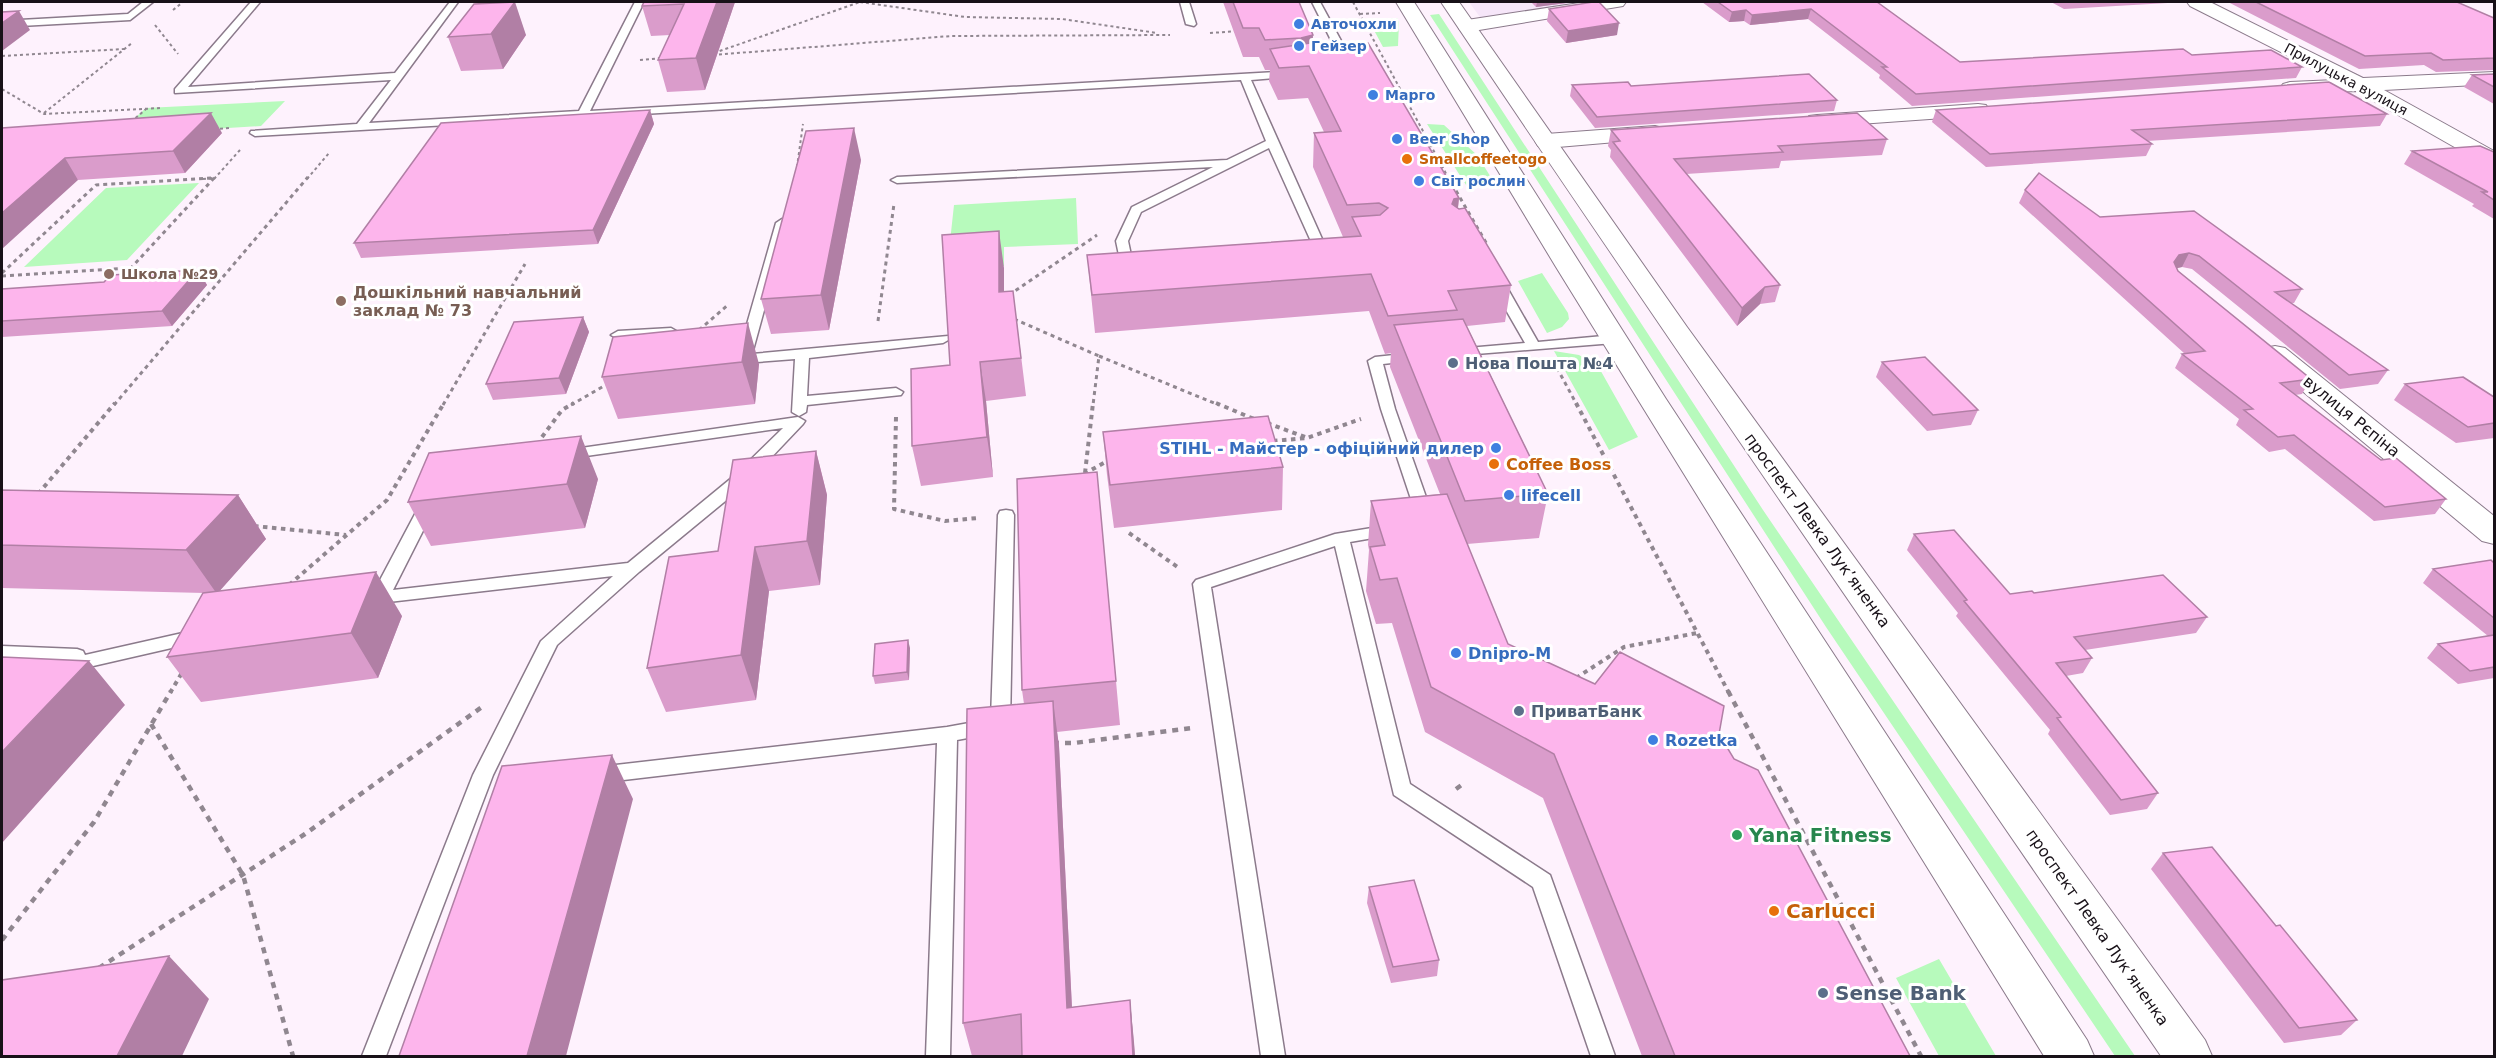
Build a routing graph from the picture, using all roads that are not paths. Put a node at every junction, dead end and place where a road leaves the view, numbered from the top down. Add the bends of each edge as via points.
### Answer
1 (148, 2) edge
2 (255, 2) edge
3 (453, 2) edge
4 (639, 2) edge
5 (1184, 2) edge
6 (1316, 2) edge
7 (1450, 2) edge
8 (1617, 2) edge
9 (2196, 2) edge
10 (1395, 7) edge
11 (2, 24) edge
12 (1191, 24) dead end
13 (1467, 26) junction
14 (1321, 67) edge
15 (1302, 73) edge
16 (398, 76) junction
17 (1245, 77) junction
18 (2494, 78) edge
19 (2356, 83) junction
20 (2271, 89) edge
21 (1998, 108) edge
22 (583, 114) junction
23 (1796, 123) edge
24 (361, 126) junction
25 (1677, 131) edge
26 (255, 133) road end
27 (1546, 141) junction
28 (1270, 143) junction
29 (2494, 160) edge
30 (1232, 163) junction
31 (796, 174) edge
32 (897, 180) road end
33 (1314, 261) edge
34 (1141, 276) edge
35 (1493, 276) edge
36 (699, 330) edge
37 (618, 335) edge
38 (2255, 337) edge
39 (944, 339) edge
40 (1614, 339) junction
41 (1539, 345) junction
42 (802, 354) junction
43 (896, 392) road end
44 (800, 401) junction
45 (798, 421) junction
46 (525, 459) edge
47 (437, 488) edge
48 (1006, 515) road end
49 (2494, 533) edge
50 (1341, 538) junction
51 (633, 568) junction
52 (208, 633) edge
53 (2, 653) edge
54 (74, 664) junction
55 (57, 680) edge
56 (946, 734) junction
57 (582, 777) edge
58 (501, 786) edge
59 (477, 788) junction
60 (374, 1056) edge
61 (938, 1056) edge
62 (1273, 1056) edge
63 (1603, 1056) edge
64 (2070, 1056) edge
65 (2188, 1056) edge

1 - 11 lane via 130,17
2 - 16 lane via 179,91
3 - 16 lane
4 - 22 lane
5 - 12 lane
6 - 14 lane via 1341,50 1330,64
7 - 13 main road, проспект Левка Лукʼяненка
8 - 13 main road
9 - 19 main road, Прилуцька вулиця
10 - 40 main road via 1451,80
13 - 27 main road, проспект Левка Лукʼяненка
15 - 17 lane
16 - 24 lane
17 - 22 lane
17 - 28 lane
18 - 19 main road
19 - 20 main road
19 - 29 main road, Прилуцька вулиця
21 - 23 main road
22 - 24 lane
24 - 26 lane
25 - 27 main road
27 - 65 main road, проспект Левка Лукʼяненка via 1677,333
28 - 30 lane
28 - 33 lane via 1326,248 1325,260
30 - 32 lane
30 - 34 lane via 1136,210 1122,242 1129,277
31 - 42 lane via 747,327 744,359
35 - 41 lane
36 - 37 lane
38 - 49 main road, вулиця Рєпіна
39 - 42 lane
40 - 41 lane
40 - 64 main road
41 - 50 lane via 1375,361 1428,525
42 - 44 lane
43 - 44 lane
44 - 45 lane
45 - 46 lane
45 - 51 lane via 740,480
47 - 51 lane via 380,597
48 - 56 lane via 1000,725
50 - 62 lane via 1202,584
50 - 63 lane via 1401,789 1542,881
51 - 59 lane via 550,641
52 - 54 lane
53 - 54 lane via 77,656
54 - 55 lane
56 - 57 lane
56 - 61 lane
58 - 59 lane
59 - 60 lane

